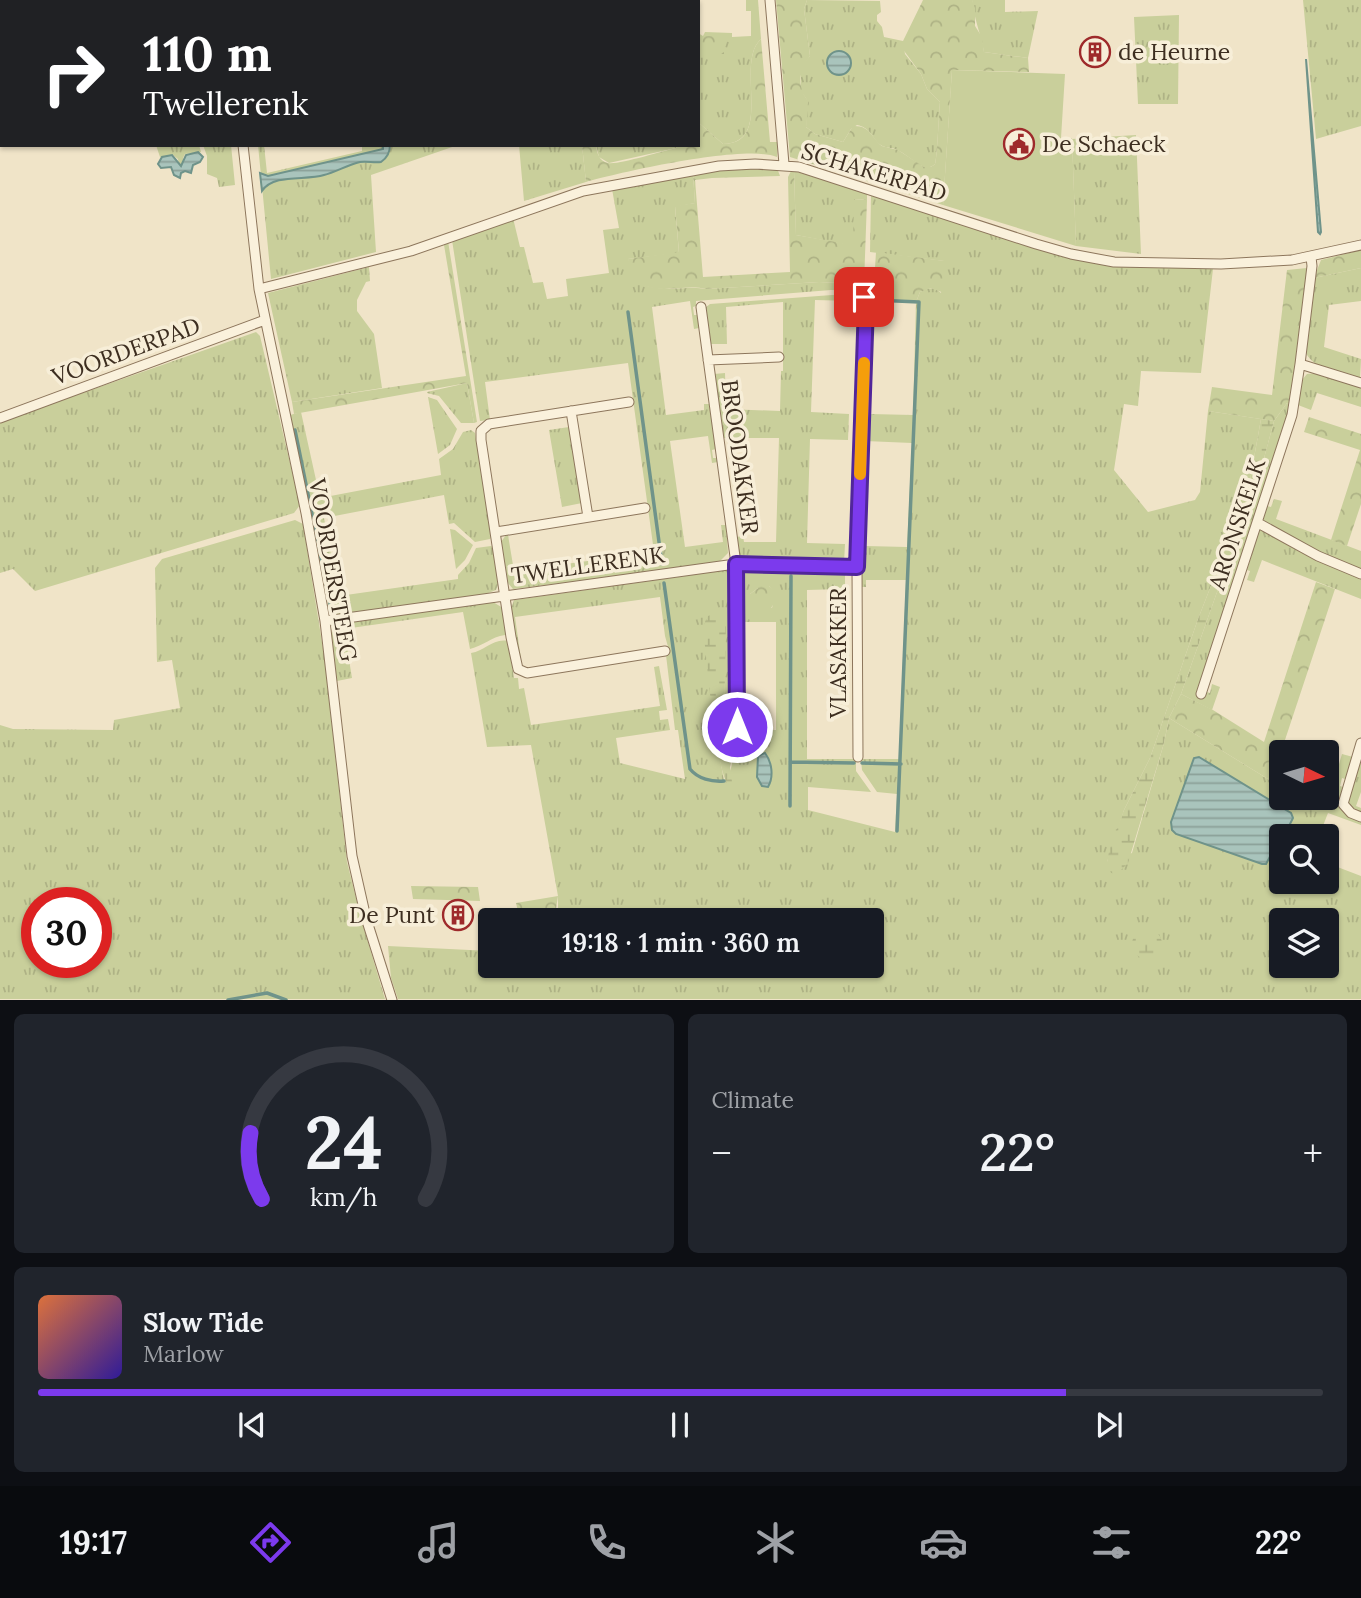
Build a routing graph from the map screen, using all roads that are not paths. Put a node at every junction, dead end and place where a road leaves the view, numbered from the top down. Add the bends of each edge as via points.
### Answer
1 (770, 0) edge
2 (243, 147) edge
3 (784, 164) junction
4 (1361, 245) edge
5 (1311, 257) junction
6 (259, 289) junction
7 (864, 297) dead end
8 (701, 307) dead end
9 (265, 320) junction
10 (779, 357) dead end
11 (708, 360) junction
12 (1300, 364) junction
13 (1361, 383) edge
14 (629, 402) dead end
15 (571, 411) junction
16 (0, 418) edge
17 (645, 508) dead end
18 (588, 517) junction
19 (1258, 523) junction
20 (496, 532) junction
21 (736, 564) junction
22 (857, 567) junction
23 (1361, 574) edge
24 (505, 596) junction
25 (325, 621) junction
26 (665, 651) dead end
27 (1201, 694) dead end
28 (737, 727) dead end
29 (1361, 743) edge
30 (858, 757) dead end
31 (1361, 817) edge
32 (392, 999) edge

1 - 3 street
2 - 6 street, VOORDERSTEEG
3 - 5 street, SCHAKERPAD via 1093,258 1221,264
3 - 6 street, SCHAKERPAD via 694,169 583,191 411,251
4 - 5 street, SCHAKERPAD
5 - 12 street, ARONSKELK
6 - 9 street, VOORDERSTEEG
7 - 22 street, VLASAKKER
8 - 11 street, BROODAKKER
9 - 16 street, VOORDERPAD
9 - 25 street, VOORDERSTEEG
10 - 11 street, BROODAKKER
11 - 21 street, BROODAKKER
12 - 13 street
12 - 19 street, ARONSKELK via 1292,415
14 - 15 street
15 - 18 street
15 - 20 street via 482,429
17 - 18 street
18 - 20 street
19 - 23 street
19 - 27 street, ARONSKELK
20 - 24 street
21 - 22 street, TWELLERENK
21 - 24 street, TWELLERENK
21 - 28 street, BROODAKKER
22 - 30 street, VLASAKKER
24 - 25 street, TWELLERENK
24 - 26 street via 516,663 523,673
25 - 32 street, VOORDERSTEEG via 352,856
29 - 31 street via 1343,804

